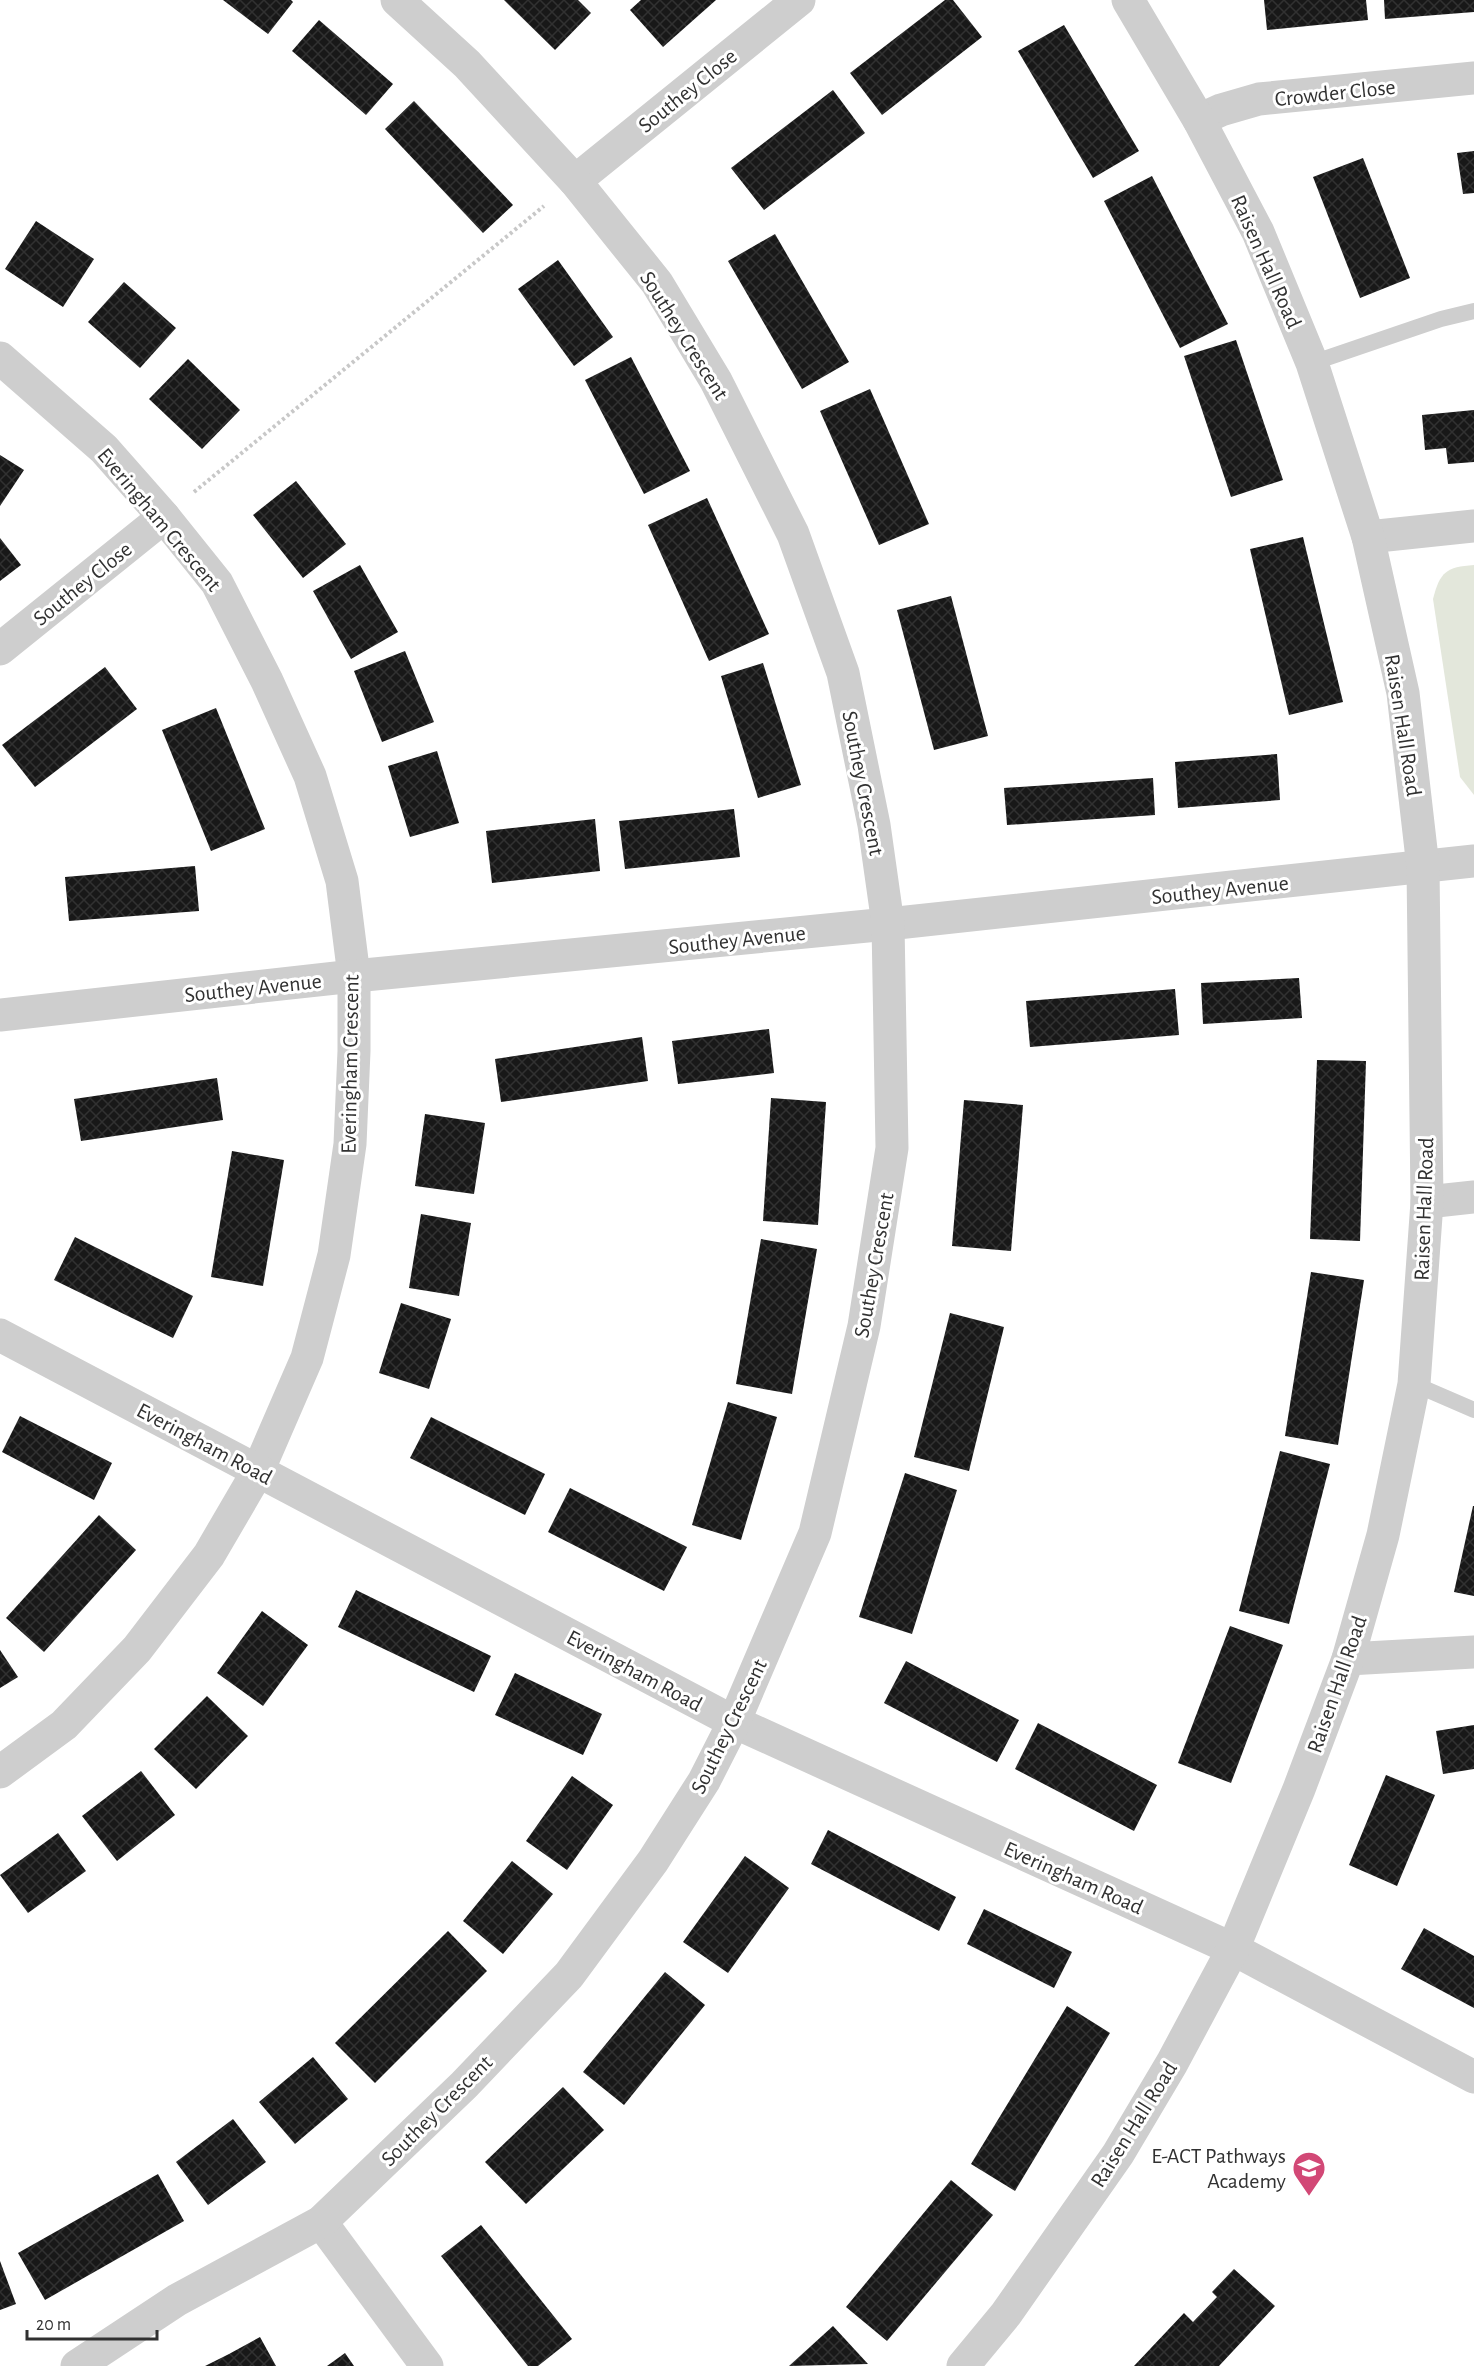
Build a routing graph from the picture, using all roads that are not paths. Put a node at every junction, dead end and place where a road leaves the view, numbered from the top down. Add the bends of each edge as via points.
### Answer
1 (397, 0) edge
2 (799, 0) edge
3 (1128, 0) edge
4 (1474, 78) edge
5 (1199, 120) junction
6 (575, 181) junction
7 (1474, 311) edge
8 (0, 358) edge
9 (1312, 363) junction
10 (164, 517) junction
11 (1474, 526) edge
12 (1368, 537) junction
13 (0, 649) edge
14 (1474, 861) edge
15 (1424, 867) junction
16 (888, 924) junction
17 (354, 976) junction
18 (0, 1015) edge
19 (1474, 1197) edge
20 (1427, 1202) junction
21 (0, 1335) edge
22 (1414, 1384) junction
23 (1474, 1410) edge
24 (258, 1471) junction
25 (1474, 1652) edge
26 (1348, 1659) junction
27 (734, 1722) junction
28 (0, 1772) edge
29 (1233, 1949) junction
30 (1474, 2077) edge
31 (321, 2222) junction
32 (77, 2366) edge
33 (427, 2366) edge
34 (963, 2366) edge

1 - 6 street, Southey Crescent via 467,64
2 - 6 street, Southey Close
3 - 5 street, Raisen Hall Road
4 - 5 street, Crowder Close via 1259,99
5 - 9 street, Raisen Hall Road via 1258,232
6 - 16 street, Southey Crescent via 657,282 716,381 793,534 843,673 874,825
7 - 9 lane
8 - 10 street, Everingham Crescent via 104,449
9 - 12 street, Raisen Hall Road
10 - 13 street, Southey Close
10 - 17 street, Everingham Crescent via 217,584 310,776 342,881
11 - 12 street
12 - 15 street, Raisen Hall Road via 1403,693
14 - 15 street, Southey Avenue
15 - 16 street, Southey Avenue
15 - 20 street, Raisen Hall Road
16 - 17 street, Southey Avenue
16 - 27 street, Southey Crescent via 892,1148 864,1326 815,1533
17 - 18 street, Southey Avenue
17 - 24 street, Everingham Crescent via 350,1144 334,1255 307,1358
19 - 20 street
20 - 22 street, Raisen Hall Road
21 - 24 street, Everingham Road
22 - 23 lane
22 - 26 street, Raisen Hall Road via 1383,1535
24 - 27 street, Everingham Road
24 - 28 street, Everingham Crescent via 209,1555 136,1649 64,1725
25 - 26 street
26 - 29 street, Raisen Hall Road
27 - 29 street, Everingham Road
27 - 31 street, Southey Crescent via 704,1781 653,1861 569,1975 464,2085
29 - 30 street, Everingham Road
29 - 34 street, Raisen Hall Road via 1118,2154 1006,2314
31 - 32 street, Southey Crescent via 177,2300
31 - 33 street

